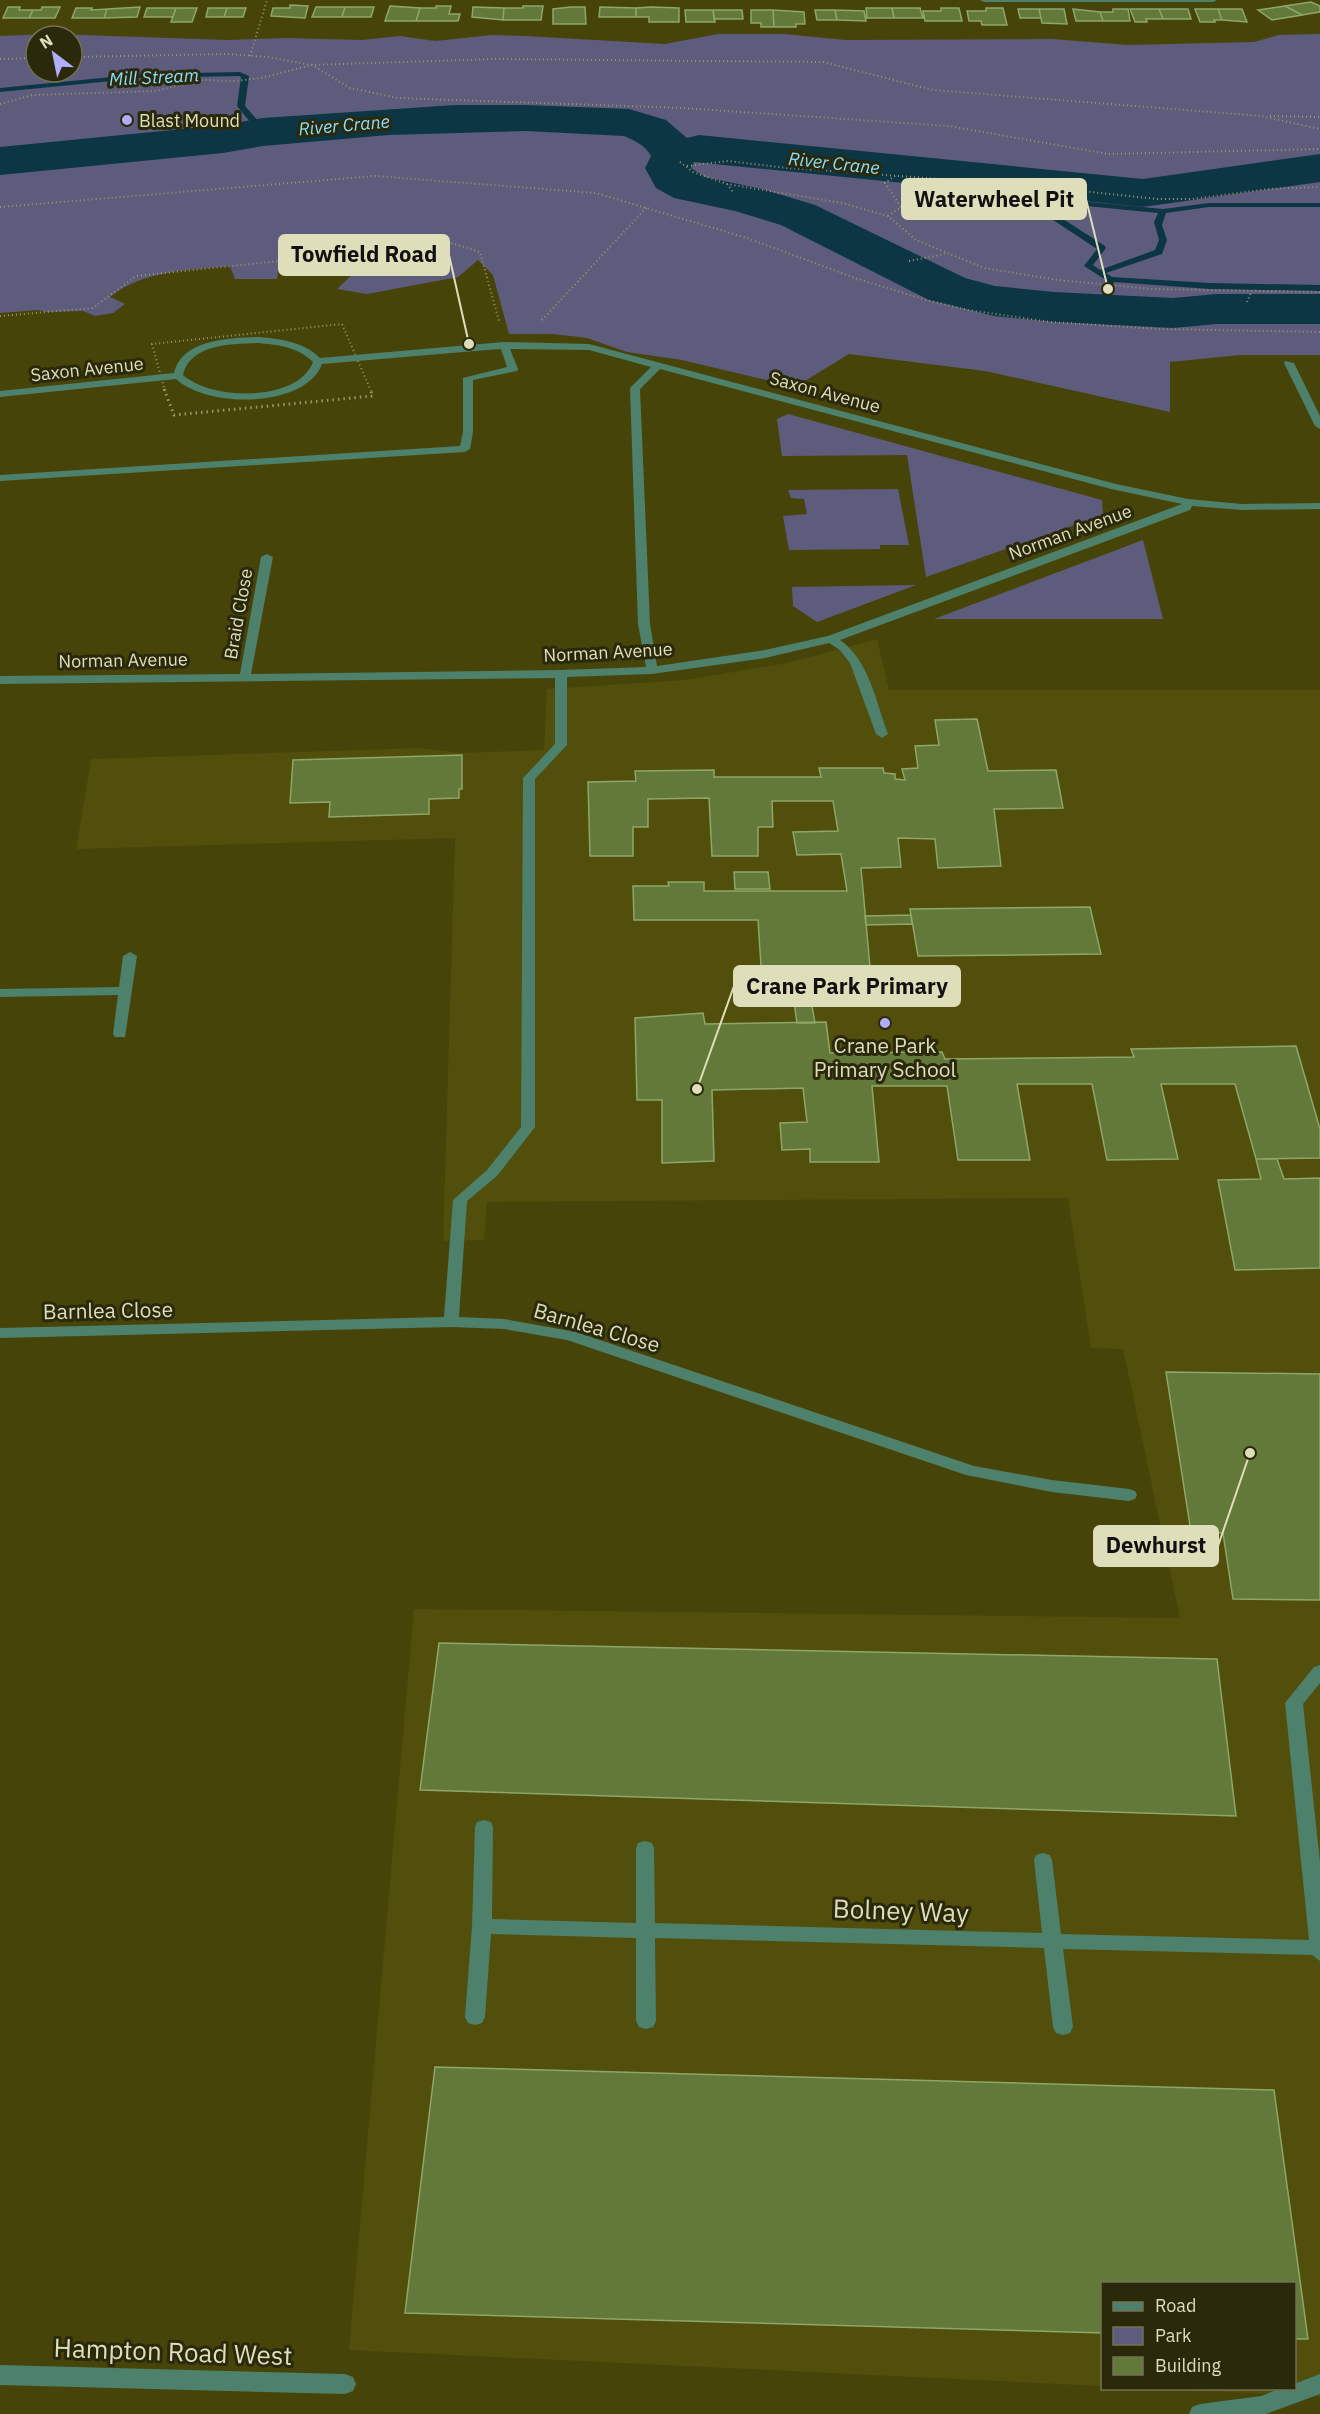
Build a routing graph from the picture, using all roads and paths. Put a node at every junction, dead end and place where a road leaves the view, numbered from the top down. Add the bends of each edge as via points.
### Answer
1 (267, 0) edge
2 (984, 0) edge
3 (1034, 0) edge
4 (1213, 0) edge
5 (250, 56) junction
6 (84, 57) edge
7 (24, 59) edge
8 (0, 60) edge
9 (312, 65) junction
10 (0, 104) edge
11 (1261, 116) junction
12 (1320, 117) edge
13 (1320, 129) edge
14 (1320, 149) edge
15 (680, 162) dead end
16 (687, 166) junction
17 (896, 176) junction
18 (956, 180) junction
19 (999, 183) junction
20 (727, 184) junction
21 (1320, 187) edge
22 (733, 192) dead end
23 (0, 207) edge
24 (647, 207) junction
25 (888, 216) junction
26 (946, 254) junction
27 (909, 261) dead end
28 (1251, 292) junction
29 (1320, 292) edge
30 (1247, 302) dead end
31 (0, 316) edge
32 (1320, 332) edge
33 (537, 344) junction
34 (504, 345) junction
35 (318, 361) junction
36 (1289, 363) dead end
37 (658, 365) junction
38 (178, 376) junction
39 (0, 394) edge
40 (1320, 426) edge
41 (0, 478) edge
42 (1188, 502) junction
43 (1320, 506) edge
44 (267, 557) dead end
45 (831, 639) junction
46 (652, 670) junction
47 (561, 674) junction
48 (245, 677) junction
49 (0, 680) edge
50 (882, 734) dead end
51 (130, 956) dead end
52 (124, 992) junction
53 (0, 993) edge
54 (120, 1034) dead end
55 (451, 1322) junction
56 (0, 1333) edge
57 (1129, 1496) dead end
58 (1320, 1671) edge
59 (484, 1827) dead end
60 (1314, 1837) edge
61 (645, 1848) dead end
62 (1043, 1860) dead end
63 (482, 1926) junction
64 (645, 1930) junction
65 (1052, 1941) junction
66 (1320, 1951) edge
67 (475, 2017) dead end
68 (646, 2021) dead end
69 (1063, 2027) dead end
70 (0, 2375) edge
71 (345, 2384) dead end
72 (1320, 2384) edge
73 (1200, 2414) edge

1 - 5 path
2 - 3 street
3 - 4 street
5 - 6 path
5 - 9 path
7 - 8 path
9 - 10 path via 261,78 203,80 155,91 32,95
9 - 11 path via 495,59 823,62 945,91
9 - 14 path via 350,88 398,98 682,108 949,126 1108,154
11 - 12 path
11 - 13 path
15 - 16 path
16 - 17 path via 728,161
16 - 20 path via 686,169
17 - 18 path
17 - 25 path via 885,183 901,207
18 - 19 path
18 - 19 path via 962,186 990,189
19 - 21 path via 1157,199
20 - 22 path
20 - 25 path via 842,203
23 - 24 path via 375,176 596,193
24 - 32 path via 855,278 968,310 1051,322 1158,329
24 - 33 path via 540,322
25 - 26 path via 916,240
26 - 27 path
26 - 28 path via 984,268 1094,284
28 - 29 path
28 - 30 path
31 - 34 path via 93,308 136,276 451,243 480,252
33 - 34 street, Saxon Avenue
33 - 37 street, Saxon Avenue via 589,347
34 - 35 street, Saxon Avenue
34 - 41 street via 513,369 468,378 465,449
35 - 38 street via 317,371 308,380 269,394 202,392 186,385
35 - 38 street via 298,347 269,341 237,341 185,358 178,367
36 - 40 street
37 - 42 street, Saxon Avenue via 1115,487
37 - 46 street via 635,388 644,624
38 - 39 street, Saxon Avenue
42 - 43 street, Saxon Avenue via 1242,507
42 - 45 street, Norman Avenue via 1186,508
44 - 48 street, Braid Close
45 - 46 street, Norman Avenue via 765,654
45 - 50 street via 856,662
46 - 47 street, Norman Avenue
47 - 48 street, Norman Avenue
47 - 55 street via 561,746 529,778 528,1127 492,1173 460,1200
48 - 49 street, Norman Avenue
51 - 52 street
52 - 53 street
52 - 54 street
55 - 56 street, Barnlea Close
55 - 57 street, Barnlea Close via 504,1324 570,1336 972,1471
58 - 60 street via 1294,1703
59 - 63 street
60 - 66 street
61 - 64 street
62 - 65 street
63 - 64 street, Bolney Way
63 - 67 street
64 - 65 street, Bolney Way
64 - 68 street
65 - 66 street, Bolney Way
65 - 69 street
70 - 71 street, Hampton Road West
72 - 73 street via 1261,2406

